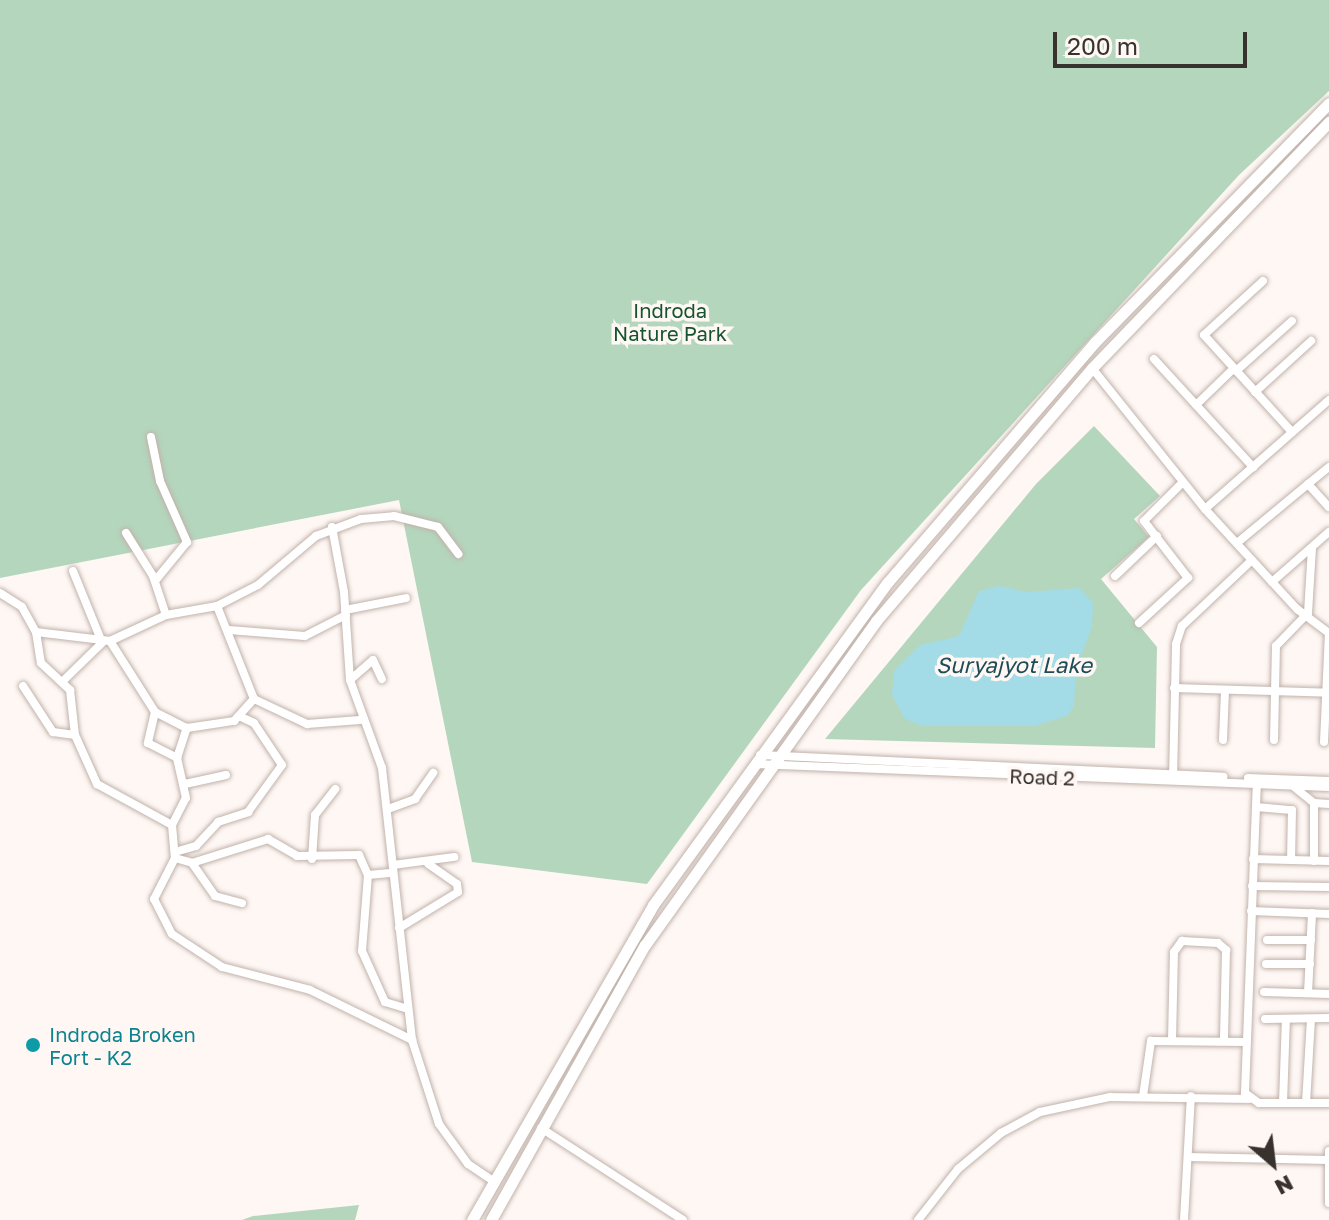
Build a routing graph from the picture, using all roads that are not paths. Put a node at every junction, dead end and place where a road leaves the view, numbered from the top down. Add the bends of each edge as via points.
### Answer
1 (1329, 103) edge
2 (1329, 122) edge
3 (1263, 281) dead end
4 (1292, 321) dead end
5 (1311, 341) dead end
6 (1154, 359) dead end
7 (1092, 368) junction
8 (1235, 369) junction
9 (1255, 392) junction
10 (1329, 400) edge
11 (1196, 405) junction
12 (1292, 432) junction
13 (151, 437) dead end
14 (1253, 467) junction
15 (1329, 467) edge
16 (1183, 482) junction
17 (1308, 484) junction
18 (1329, 507) edge
19 (1205, 509) junction
20 (332, 527) junction
21 (1329, 532) edge
22 (126, 533) dead end
23 (1157, 536) junction
24 (1237, 543) junction
25 (1312, 548) junction
26 (458, 554) dead end
27 (1252, 560) junction
28 (73, 571) dead end
29 (1115, 576) dead end
30 (155, 581) junction
31 (1272, 582) junction
32 (0, 593) edge
33 (406, 598) dead end
34 (217, 606) junction
35 (346, 613) junction
36 (166, 615) junction
37 (1306, 618) junction
38 (1139, 623) dead end
39 (229, 630) junction
40 (36, 632) junction
41 (1329, 633) edge
42 (105, 640) junction
43 (382, 679) dead end
44 (64, 680) junction
45 (350, 680) junction
46 (23, 686) dead end
47 (1174, 688) junction
48 (1225, 690) junction
49 (1276, 692) junction
50 (1328, 693) edge
51 (254, 699) junction
52 (155, 712) junction
53 (241, 717) junction
54 (360, 720) junction
55 (187, 728) junction
56 (75, 735) junction
57 (1223, 740) dead end
58 (1274, 740) dead end
59 (1324, 742) dead end
60 (177, 758) junction
61 (758, 760) junction
62 (771, 764) junction
63 (433, 773) dead end
64 (226, 775) dead end
65 (1173, 777) junction
66 (1329, 781) edge
67 (1257, 782) junction
68 (185, 784) junction
69 (1293, 786) junction
70 (1329, 787) edge
71 (335, 789) dead end
72 (1314, 803) junction
73 (1329, 804) edge
74 (1256, 807) junction
75 (388, 809) junction
76 (172, 825) junction
77 (175, 855) junction
78 (454, 857) dead end
79 (312, 859) junction
80 (1253, 859) junction
81 (1291, 860) junction
82 (1314, 861) junction
83 (1329, 861) edge
84 (192, 863) junction
85 (428, 864) junction
86 (393, 869) junction
87 (368, 875) junction
88 (1252, 886) junction
89 (1329, 887) edge
90 (242, 903) dead end
91 (1251, 911) junction
92 (1312, 913) junction
93 (1329, 914) edge
94 (399, 928) junction
95 (1267, 940) dead end
96 (1311, 940) junction
97 (1266, 964) dead end
98 (1310, 964) junction
99 (1264, 992) dead end
100 (1308, 993) junction
101 (1329, 994) edge
102 (408, 1009) junction
103 (1329, 1018) edge
104 (1265, 1019) dead end
105 (1286, 1019) junction
106 (1311, 1019) junction
107 (412, 1040) junction
108 (1172, 1040) junction
109 (1224, 1041) junction
110 (1244, 1042) junction
111 (1329, 1092) edge
112 (1143, 1096) junction
113 (1191, 1096) junction
114 (1249, 1099) junction
115 (1283, 1103) junction
116 (1306, 1103) junction
117 (1329, 1103) edge
118 (541, 1128) junction
119 (1329, 1151) edge
120 (1188, 1157) junction
121 (1328, 1160) edge
122 (490, 1186) junction
123 (502, 1200) junction
124 (1329, 1203) edge
125 (677, 1218) edge
126 (472, 1220) edge
127 (491, 1220) edge
128 (918, 1220) edge
129 (1184, 1220) edge

1 - 61 highway via 1213,215 992,457 887,583
2 - 7 highway
3 - 8 street via 1204,335
4 - 8 street
5 - 9 street
6 - 11 street
7 - 16 street
7 - 62 highway via 876,621
8 - 9 street
8 - 11 street
9 - 12 street
10 - 12 street
11 - 14 street
12 - 14 street
13 - 30 street via 160,481 187,542
14 - 19 street
15 - 17 street
16 - 19 street
16 - 23 street via 1146,516
17 - 18 street
17 - 24 street
19 - 24 street
20 - 26 street via 394,516 438,527
20 - 34 street via 258,585
20 - 35 street
21 - 25 street
22 - 30 street
23 - 29 street
23 - 38 street via 1188,578
24 - 27 street
25 - 31 street
25 - 37 street
27 - 31 street
27 - 47 street via 1182,626
28 - 42 street
30 - 36 street
31 - 37 street
32 - 40 street via 22,607
33 - 35 street
34 - 36 street
34 - 39 street
35 - 39 street via 305,636
35 - 45 street
36 - 42 street
37 - 41 street
37 - 49 street via 1279,640
39 - 51 street
40 - 42 street
40 - 44 street via 41,663
41 - 50 street
42 - 44 street
42 - 52 street
43 - 45 street via 373,660
44 - 56 street
45 - 54 street
46 - 56 street via 56,735
47 - 48 street
47 - 65 street
48 - 49 street
48 - 57 street
49 - 50 street
49 - 58 street
50 - 59 street
51 - 53 street
51 - 54 street via 307,724
52 - 55 street
52 - 60 street via 148,743
53 - 55 street
53 - 77 street via 254,723 282,765 248,812 218,822 196,846
54 - 75 street via 382,768
55 - 60 street
56 - 76 street via 102,789
60 - 68 street
61 - 62 street, Road 2
61 - 122 highway via 647,916
62 - 65 street, Road 2
62 - 118 highway via 638,957
63 - 75 street via 415,799
64 - 68 street
65 - 67 street, Road 2
66 - 67 street, Road 2
67 - 69 street, Road 2
67 - 74 street
68 - 76 street via 184,809
69 - 70 street, Road 2
69 - 72 street
71 - 79 street via 315,815
72 - 73 street
72 - 82 street
74 - 80 street
74 - 81 street via 1292,810
75 - 86 street
76 - 77 street
77 - 84 street
77 - 107 street via 154,899 172,934 222,967 310,990
78 - 85 street
79 - 84 street via 288,854 268,839
79 - 87 street via 359,855
80 - 81 street
80 - 88 street
81 - 82 street
82 - 83 street
84 - 90 street via 215,896
85 - 86 street
85 - 94 street via 457,884 458,892
86 - 87 street
86 - 94 street
87 - 102 street via 362,951 385,1002
88 - 89 street
88 - 91 street
91 - 92 street
91 - 110 street
92 - 93 street
92 - 96 street
94 - 102 street
95 - 96 street
96 - 98 street
97 - 98 street
98 - 100 street
99 - 100 street
100 - 101 street
102 - 107 street
103 - 106 street
104 - 105 street
105 - 106 street
105 - 115 street
106 - 116 street
107 - 122 street via 439,1124
108 - 109 street
108 - 109 street via 1174,952 1182,941 1218,943 1226,950
108 - 112 street via 1146,1045
109 - 110 street
110 - 114 street
111 - 117 street
112 - 113 street
112 - 128 street via 1064,1104 1021,1121 958,1169
113 - 114 street
113 - 120 street
114 - 115 street
115 - 116 street
116 - 117 street
118 - 123 highway
118 - 125 street
119 - 121 street
120 - 121 street
120 - 129 street
121 - 124 street
122 - 123 highway
122 - 126 highway
123 - 127 highway

